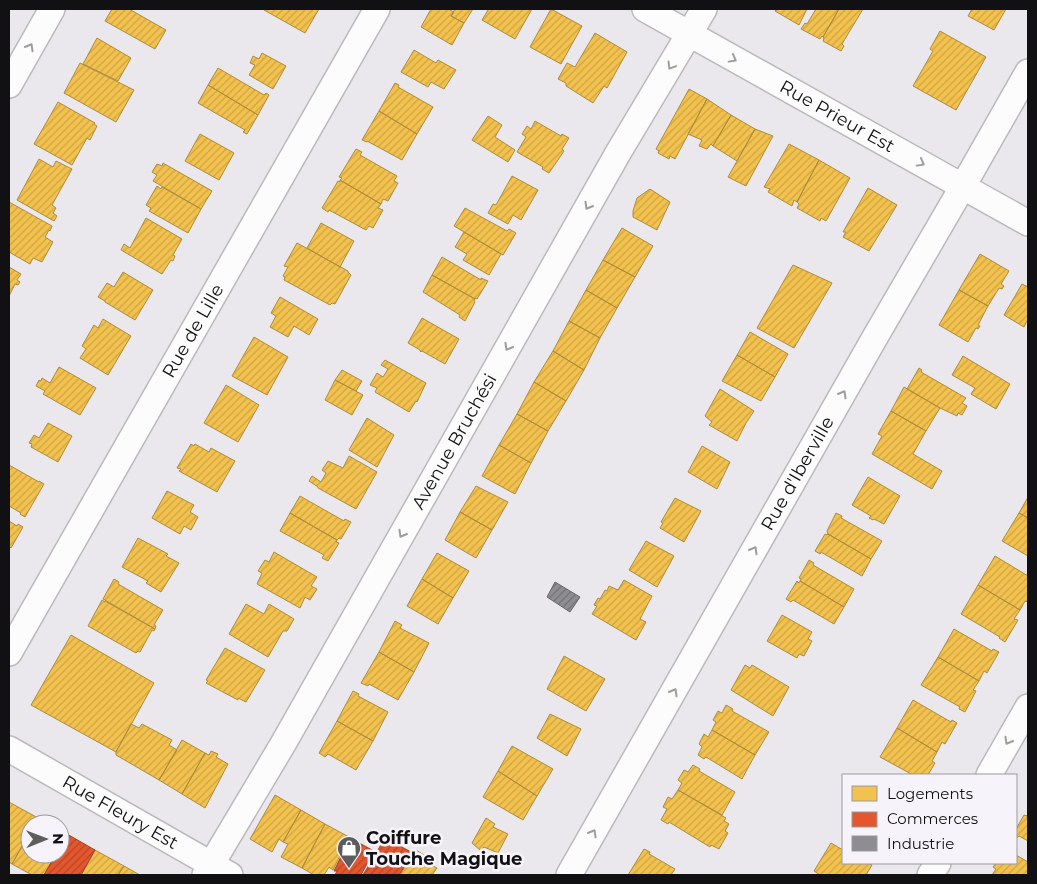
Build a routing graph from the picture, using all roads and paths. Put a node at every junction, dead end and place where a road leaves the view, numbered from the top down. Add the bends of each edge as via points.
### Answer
1 (52, 9) edge
2 (377, 9) edge
3 (645, 9) edge
4 (704, 9) edge
5 (690, 34) junction
6 (1028, 72) edge
7 (9, 85) edge
8 (963, 186) junction
9 (1028, 223) edge
10 (9, 652) edge
11 (1028, 707) edge
12 (9, 749) edge
13 (989, 774) edge
14 (937, 864) edge
15 (215, 872) edge
16 (569, 875) edge
17 (930, 875) edge

7 -> 1 street
2 - 10 street, Rue de Lille
3 - 5 street, Rue Prieur Est
4 - 5 street, Avenue Bruchési
5 -> 8 street, Rue Prieur Est
5 -> 15 street, Avenue Bruchési via 614,161
6 - 8 street, Rue d'Iberville
8 - 9 street, Rue Prieur Est
16 -> 8 street, Rue d'Iberville
11 -> 13 street
12 - 15 street, Rue Fleury Est
14 - 17 street

